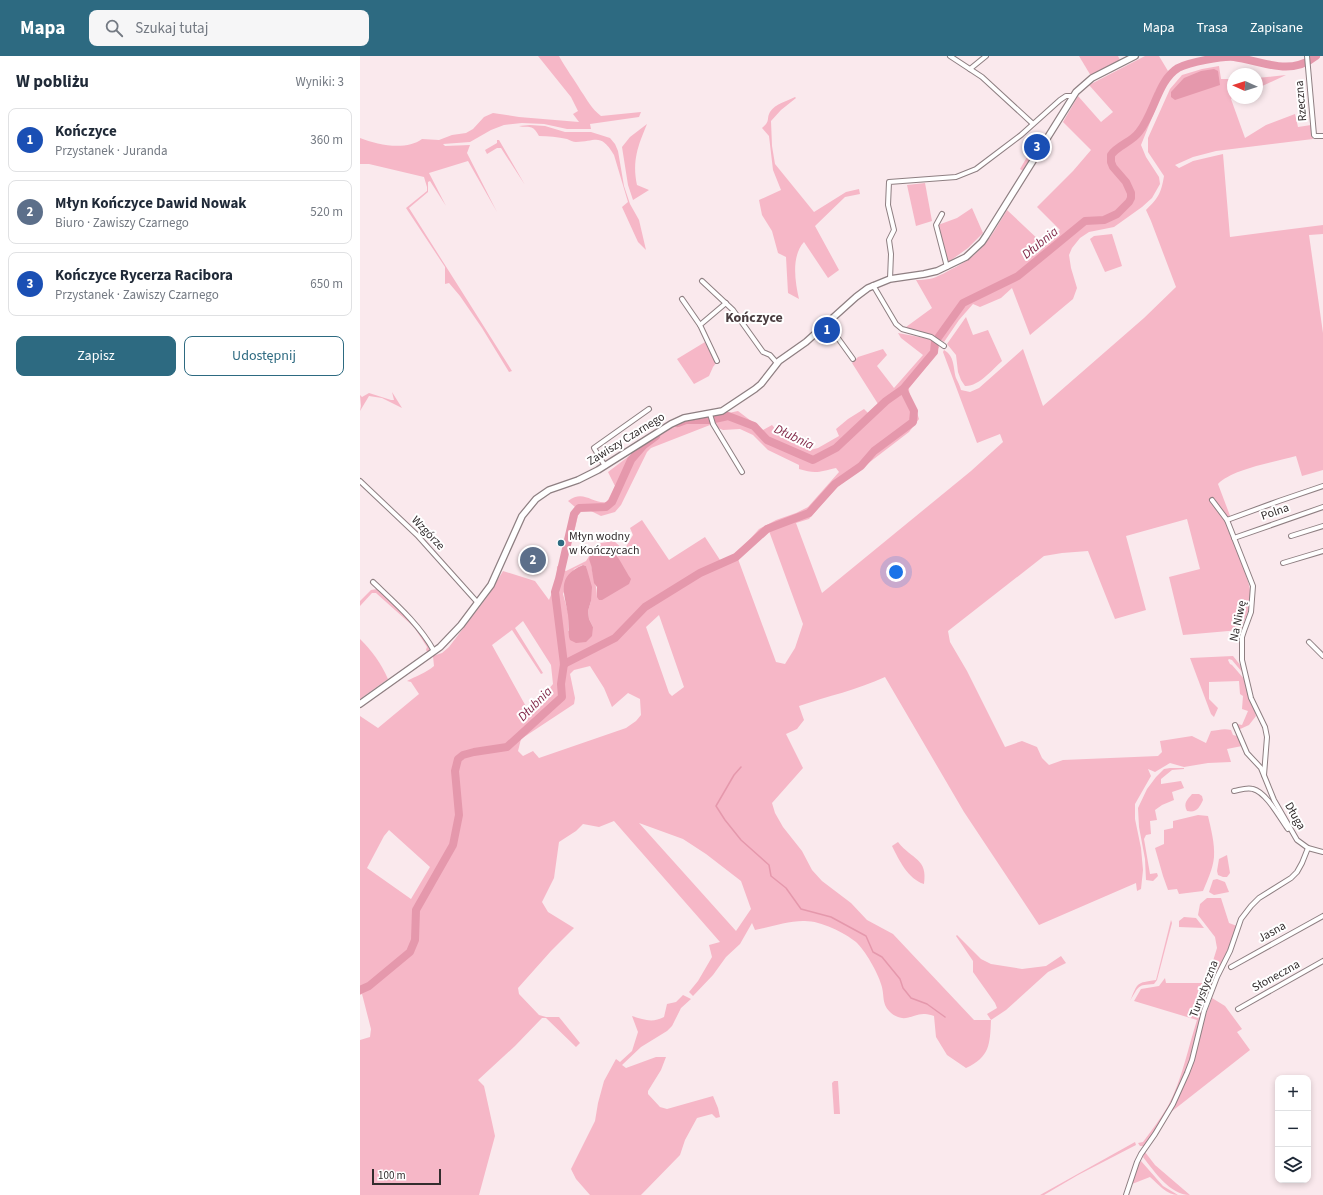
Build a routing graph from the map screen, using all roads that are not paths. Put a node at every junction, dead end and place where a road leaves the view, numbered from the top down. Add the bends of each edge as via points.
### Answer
1 (950, 56) edge
2 (986, 56) edge
3 (1135, 56) edge
4 (1307, 57) edge
5 (970, 69) junction
6 (1073, 96) junction
7 (1032, 124) junction
8 (1323, 136) edge
9 (942, 214) dead end
10 (947, 267) junction
11 (890, 279) junction
12 (702, 281) dead end
13 (873, 285) junction
14 (682, 299) dead end
15 (726, 304) junction
16 (827, 323) junction
17 (700, 326) junction
18 (944, 346) dead end
19 (854, 359) dead end
20 (717, 361) dead end
21 (777, 363) junction
22 (649, 409) dead end
23 (711, 415) junction
24 (605, 466) junction
25 (742, 472) dead end
26 (360, 481) edge
27 (1323, 486) edge
28 (1212, 500) dead end
29 (1323, 507) edge
30 (1227, 520) junction
31 (1323, 526) edge
32 (1291, 536) dead end
33 (1234, 538) junction
34 (1323, 550) edge
35 (1283, 563) dead end
36 (373, 582) dead end
37 (478, 603) junction
38 (1309, 642) dead end
39 (434, 652) junction
40 (1323, 656) edge
41 (360, 704) edge
42 (1235, 725) dead end
43 (1264, 775) junction
44 (1234, 791) dead end
45 (1297, 840) junction
46 (1308, 848) junction
47 (1323, 852) edge
48 (1323, 916) edge
49 (1323, 961) edge
50 (1232, 967) dead end
51 (1238, 1009) dead end
52 (1126, 1195) edge

1 - 5 street
2 - 5 street
3 - 6 street, Zawiszy Czarnego via 1092,78
4 - 8 street, Rzeczna via 1314,134
5 - 7 street
6 - 7 street via 1063,97
6 - 10 street, Zawiszy Czarnego via 982,242 966,257
7 - 11 street via 976,169 962,176 889,182 888,205 894,230 889,240
9 - 10 street via 936,225
10 - 11 street, Zawiszy Czarnego via 924,274
11 - 13 street, Zawiszy Czarnego
12 - 15 street
13 - 16 street, Zawiszy Czarnego
13 - 18 street via 896,324 902,329 931,337
14 - 17 street
15 - 17 street
15 - 21 street via 763,352
16 - 19 street
16 - 21 street, Zawiszy Czarnego
17 - 20 street
21 - 23 street, Zawiszy Czarnego via 756,389 722,411
22 - 24 street via 594,448
23 - 24 street, Zawiszy Czarnego via 684,418 671,424
23 - 25 street
24 - 37 street, Zawiszy Czarnego via 578,480 549,490 530,504 522,516 491,585
26 - 37 street, Wzgórze via 417,535
27 - 30 street
28 - 30 street, Na Niwę
29 - 33 street, Polna
30 - 33 street, Na Niwę
31 - 32 street
33 - 43 street, Na Niwę via 1253,586 1251,612 1242,637 1242,660 1251,698 1267,737
34 - 35 street
36 - 39 street via 414,622
37 - 39 street, Zawiszy Czarnego via 461,625
38 - 40 street
39 - 41 street, Zawiszy Czarnego
42 - 43 street via 1247,753 1259,765
43 - 45 street, Długa via 1274,800
44 - 45 street via 1249,788 1258,791
45 - 46 street, Długa
46 - 47 street, Długa
46 - 52 street, Turystyczna via 1294,875 1259,898 1241,919 1204,1011 1187,1073 1156,1134 1141,1154
48 - 50 street, Jasna
49 - 51 street, Słoneczna

